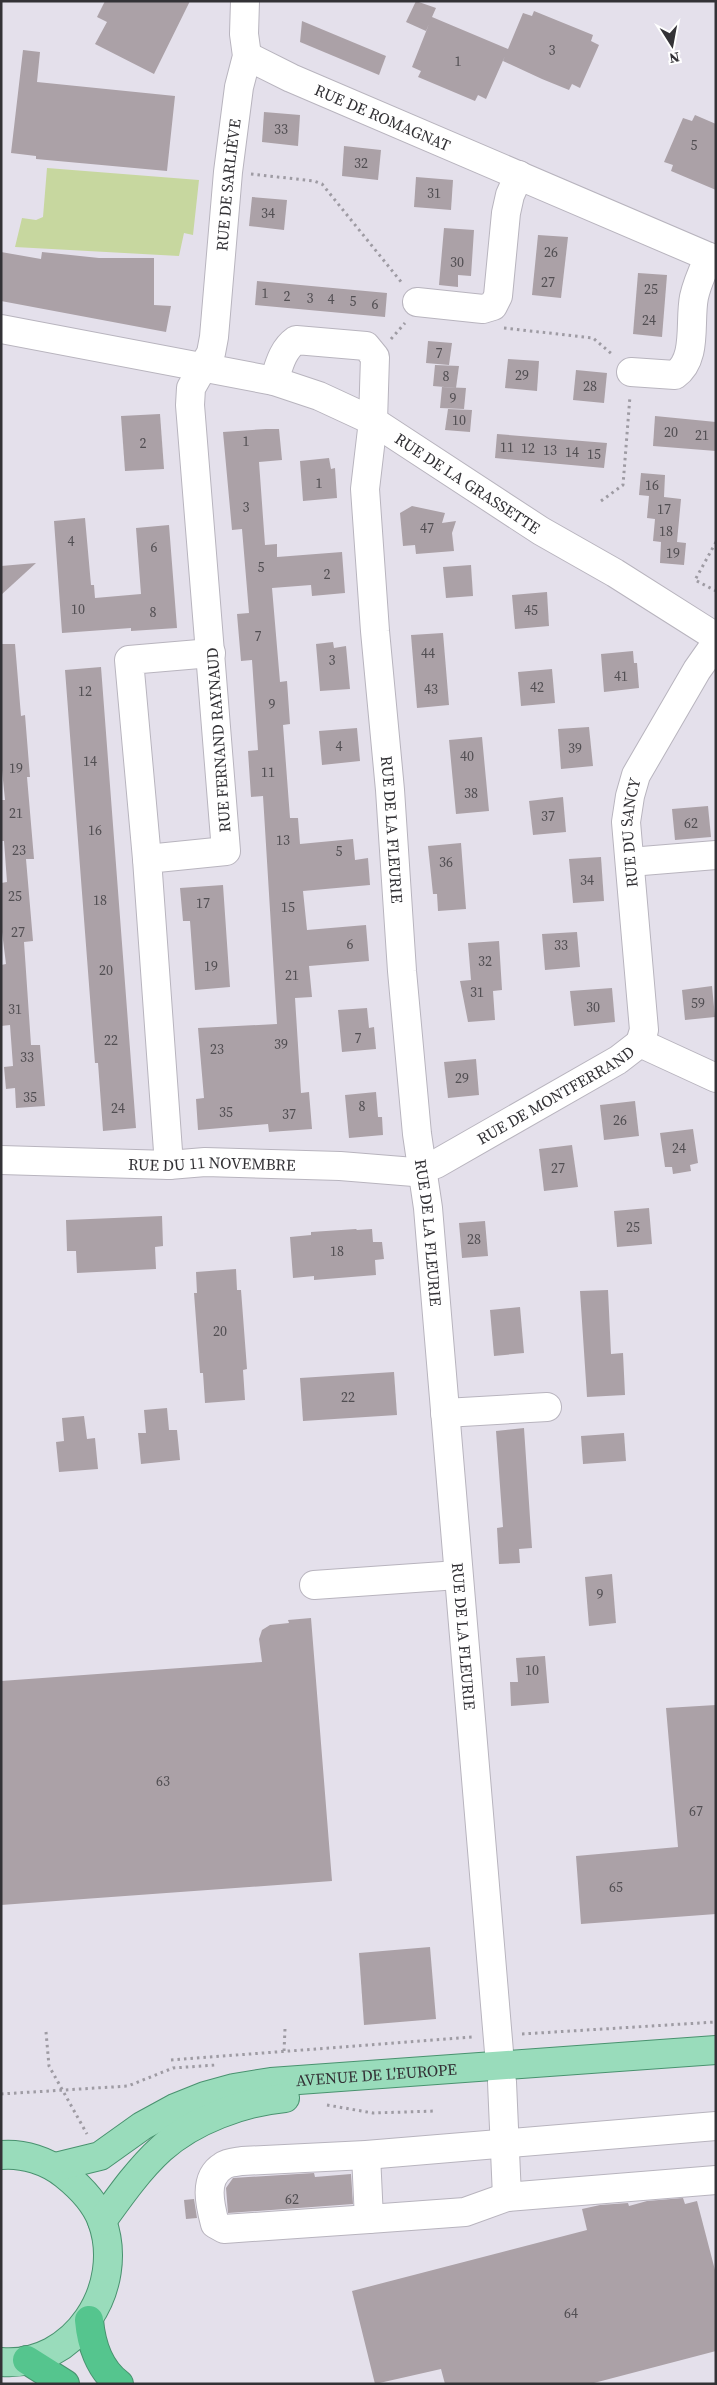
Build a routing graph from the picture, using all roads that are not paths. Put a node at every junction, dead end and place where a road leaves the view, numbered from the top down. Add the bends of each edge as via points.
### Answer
1 (245, 1) edge
2 (247, 56) junction
3 (519, 175) junction
4 (713, 258) edge
5 (417, 302) road end
6 (1, 329) edge
7 (203, 367) junction
8 (631, 372) road end
9 (274, 382) junction
10 (373, 421) junction
11 (716, 637) edge
12 (716, 643) edge
13 (211, 653) junction
14 (716, 855) edge
15 (147, 859) junction
16 (630, 862) junction
17 (640, 1043) junction
18 (716, 1078) edge
19 (1, 1160) edge
20 (169, 1165) junction
21 (423, 1169) junction
22 (547, 1407) dead end
23 (444, 1413) junction
24 (458, 1575) junction
25 (314, 1586) dead end
26 (491, 2049) junction
27 (716, 2050) edge
28 (716, 2068) edge
29 (716, 2126) edge
30 (505, 2144) junction
31 (4, 2152) edge
32 (366, 2155) junction
33 (55, 2167) junction
34 (716, 2180) edge
35 (508, 2197) junction
36 (369, 2219) junction
37 (102, 2220) junction
38 (89, 2320) junction
39 (14, 2361) edge
40 (65, 2384) edge
41 (119, 2384) edge

1 - 2 street, RUE DE SARLIÈVE
2 - 3 street, RUE DE ROMAGNAT via 290,78
2 - 7 street, RUE DE SARLIÈVE via 239,87 228,172 214,337 211,353
3 - 4 street, RUE DE ROMAGNAT
3 - 5 street via 510,195 498,296 493,306 483,309
4 - 8 street, RUE DE ROMAGNAT via 699,277 684,369 675,375
6 - 7 street, RUE DE LA GRASSETTE
7 - 9 street, RUE DE LA GRASSETTE
7 - 13 street, RUE FERNAND RAYNAUD via 191,388 190,419
9 - 10 street, RUE DE LA GRASSETTE via 319,396
9 - 10 street, RUE DE LA FLEURIE via 281,358 296,340 366,346 373,352 376,365
10 - 11 street, RUE DE LA GRASSETTE via 541,531
10 - 21 street, RUE DE LA FLEURIE via 365,488 374,632 390,790 402,971
12 - 16 street, RUE DU SANCY via 636,775 626,822
13 - 15 street, RUE FERNAND RAYNAUD via 226,851
13 - 15 street via 128,660
14 - 16 street
15 - 20 street
16 - 17 street, RUE DU SANCY via 644,1030
17 - 18 street, RUE DE MONTFERRAND
17 - 21 street, RUE DE MONTFERRAND via 618,1060
19 - 20 street, RUE DU 11 NOVEMBRE
20 - 21 street, RUE DU 11 NOVEMBRE via 205,1162 414,1172
21 - 23 street, RUE DE LA FLEURIE
22 - 23 street
23 - 24 street, RUE DE LA FLEURIE
24 - 25 street
24 - 26 street, RUE DE LA FLEURIE
26 - 27 main road, AVENUE DE L'EUROPE
26 - 28 main road, AVENUE DE L'EUROPE
26 - 30 street, RUE DE LA FLEURIE
26 - 33 main road, AVENUE DE L'EUROPE via 234,2088 176,2108 142,2126 100,2156
26 - 37 main road, AVENUE DE L'EUROPE via 244,2106 194,2128 162,2149
29 - 30 street
30 - 32 street
30 - 35 street, RUE DE LA FLEURIE
31 - 33 main road
32 - 36 street
32 - 36 street via 242,2161 224,2165 213,2175 210,2188 215,2224 224,2229
33 - 37 main road via 84,2190
34 - 35 street
35 - 36 street via 465,2212
37 - 38 main road via 109,2254 105,2288
38 - 39 main road via 62,2346
38 - 41 highway via 91,2340 100,2360
39 - 40 highway

